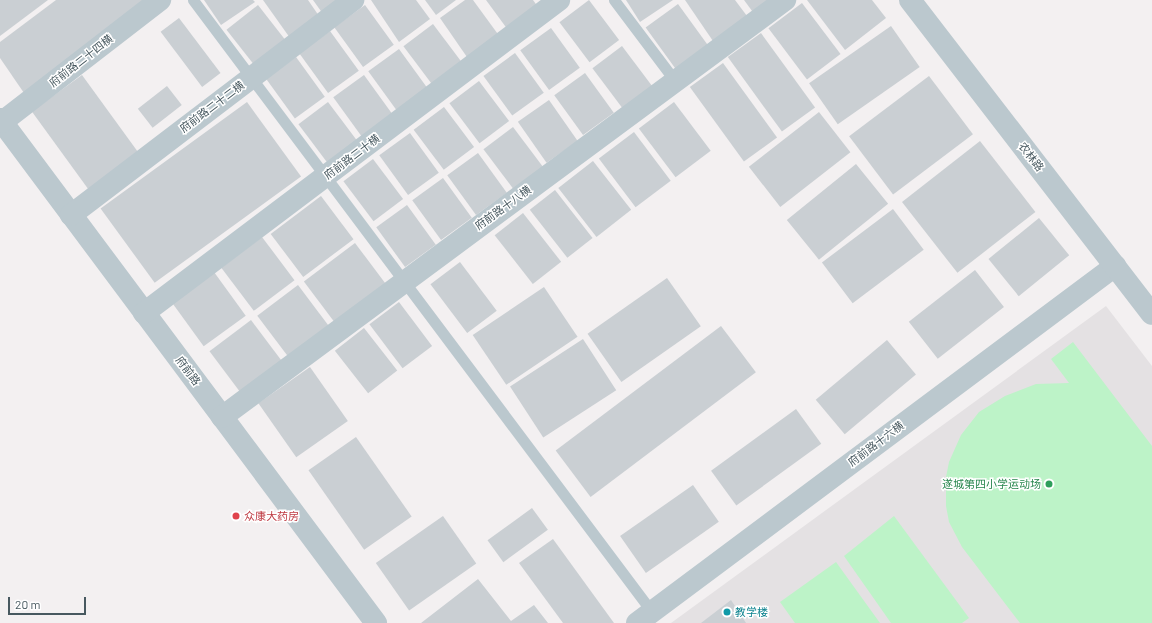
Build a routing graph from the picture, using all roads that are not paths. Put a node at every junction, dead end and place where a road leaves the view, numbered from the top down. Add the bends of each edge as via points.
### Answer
1 (160, 0) edge
2 (193, 0) edge
3 (353, 0) edge
4 (559, 0) edge
5 (614, 0) edge
6 (785, 0) edge
7 (910, 0) edge
8 (251, 78) junction
9 (675, 81) junction
10 (1, 120) edge
11 (326, 176) junction
12 (71, 215) junction
13 (1115, 266) junction
14 (404, 282) junction
15 (144, 313) junction
16 (1152, 314) edge
17 (222, 417) junction
18 (644, 617) edge
19 (376, 623) edge

1 - 10 street, 府前路二十四横
2 - 8 lane
3 - 8 street, 府前路二十二横
4 - 11 street, 府前路二十横
5 - 9 lane
6 - 9 street, 府前路十八横
7 - 13 street, 农林路
8 - 11 lane
8 - 12 street, 府前路二十二横
9 - 14 street, 府前路十八横
10 - 12 street, 府前路
11 - 14 lane
11 - 15 street, 府前路二十横
12 - 15 street, 府前路
13 - 16 street, 农林路
13 - 18 street, 府前路十六横
14 - 17 street, 府前路十八横
14 - 18 lane
15 - 17 street, 府前路
17 - 19 street, 府前路

